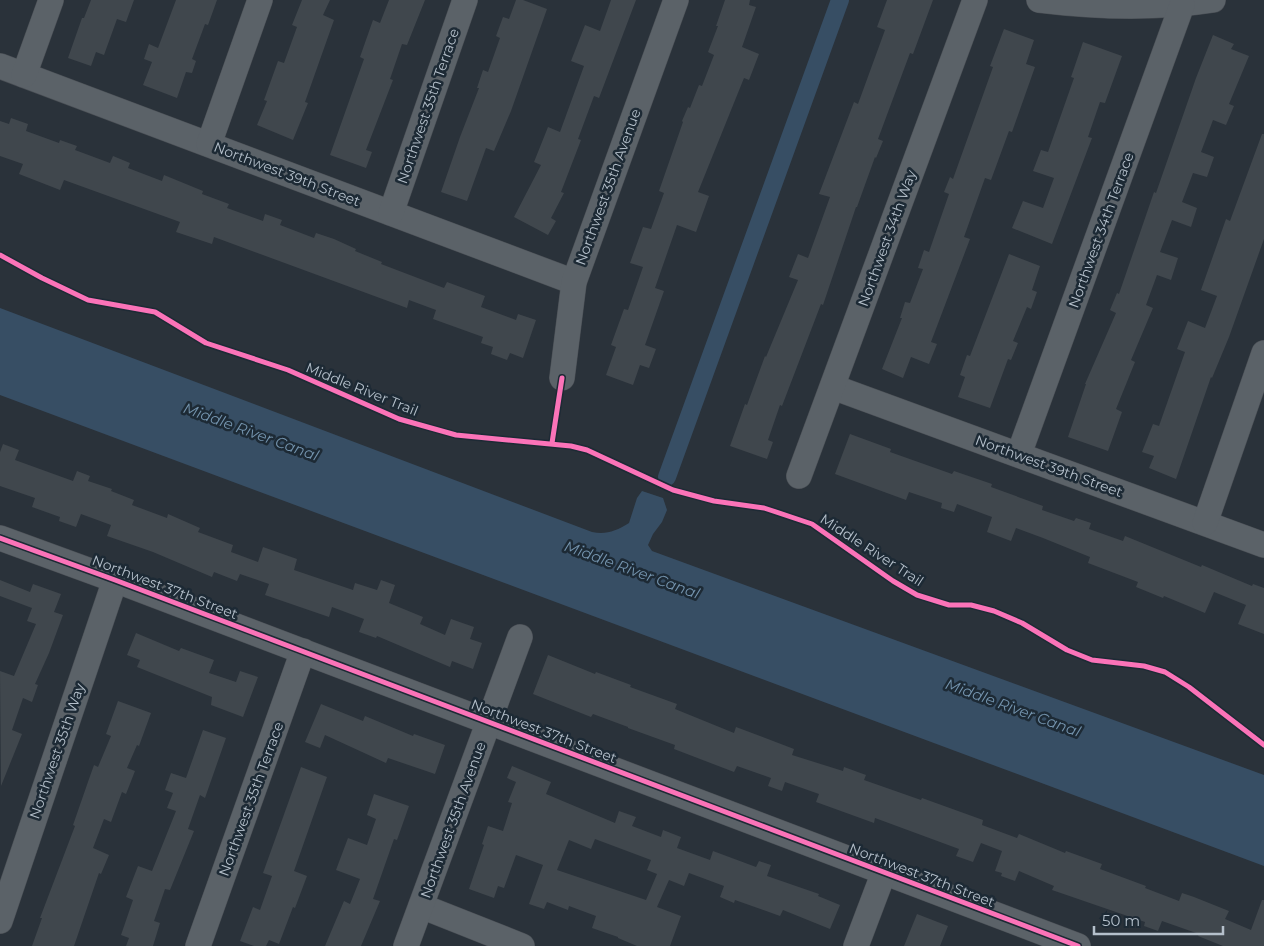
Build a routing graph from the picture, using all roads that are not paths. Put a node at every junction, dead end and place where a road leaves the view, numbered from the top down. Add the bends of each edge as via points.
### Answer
1 (51, 0) edge
2 (260, 0) edge
3 (465, 0) edge
4 (676, 0) edge
5 (975, 0) edge
6 (1039, 0) edge
7 (1212, 0) edge
8 (1182, 5) junction
9 (0, 66) edge
10 (24, 75) junction
11 (209, 144) junction
12 (391, 213) junction
13 (574, 282) junction
14 (1264, 353) edge
15 (562, 378) dead end
16 (833, 387) junction
17 (1019, 454) junction
18 (800, 476) dead end
19 (1204, 523) junction
20 (0, 538) edge
21 (1264, 545) edge
22 (115, 580) junction
23 (520, 637) dead end
24 (303, 651) junction
25 (488, 722) junction
26 (884, 872) junction
27 (421, 906) junction
28 (0, 921) edge
29 (1063, 943) edge
30 (198, 946) edge
31 (406, 946) edge
32 (522, 946) edge
33 (856, 946) edge

1 - 10 street
2 - 11 street
3 - 12 street, Northwest 35th Terrace
4 - 13 street, Northwest 35th Avenue
5 - 16 street, Northwest 34th Way
6 - 8 street via 1081,5
7 - 8 street
8 - 17 street, Northwest 34th Terrace
9 - 10 street, Northwest 39th Street
10 - 11 street, Northwest 39th Street
11 - 12 street, Northwest 39th Street
12 - 13 street, Northwest 39th Street
13 - 15 street, Northwest 35th Avenue
14 - 19 street
16 - 17 street, Northwest 39th Street
16 - 18 street, Northwest 34th Way
17 - 19 street, Northwest 39th Street
19 - 21 street, Northwest 39th Street
20 - 22 street, Northwest 37th Street
22 - 24 street, Northwest 37th Street
22 - 28 street, Northwest 35th Way
23 - 25 street, Northwest 35th Avenue
24 - 25 street, Northwest 37th Street
24 - 30 street, Northwest 35th Terrace
25 - 26 street, Northwest 37th Street
25 - 27 street, Northwest 35th Avenue
26 - 29 street, Northwest 37th Street
26 - 33 street
27 - 31 street, Northwest 35th Avenue
27 - 32 street

